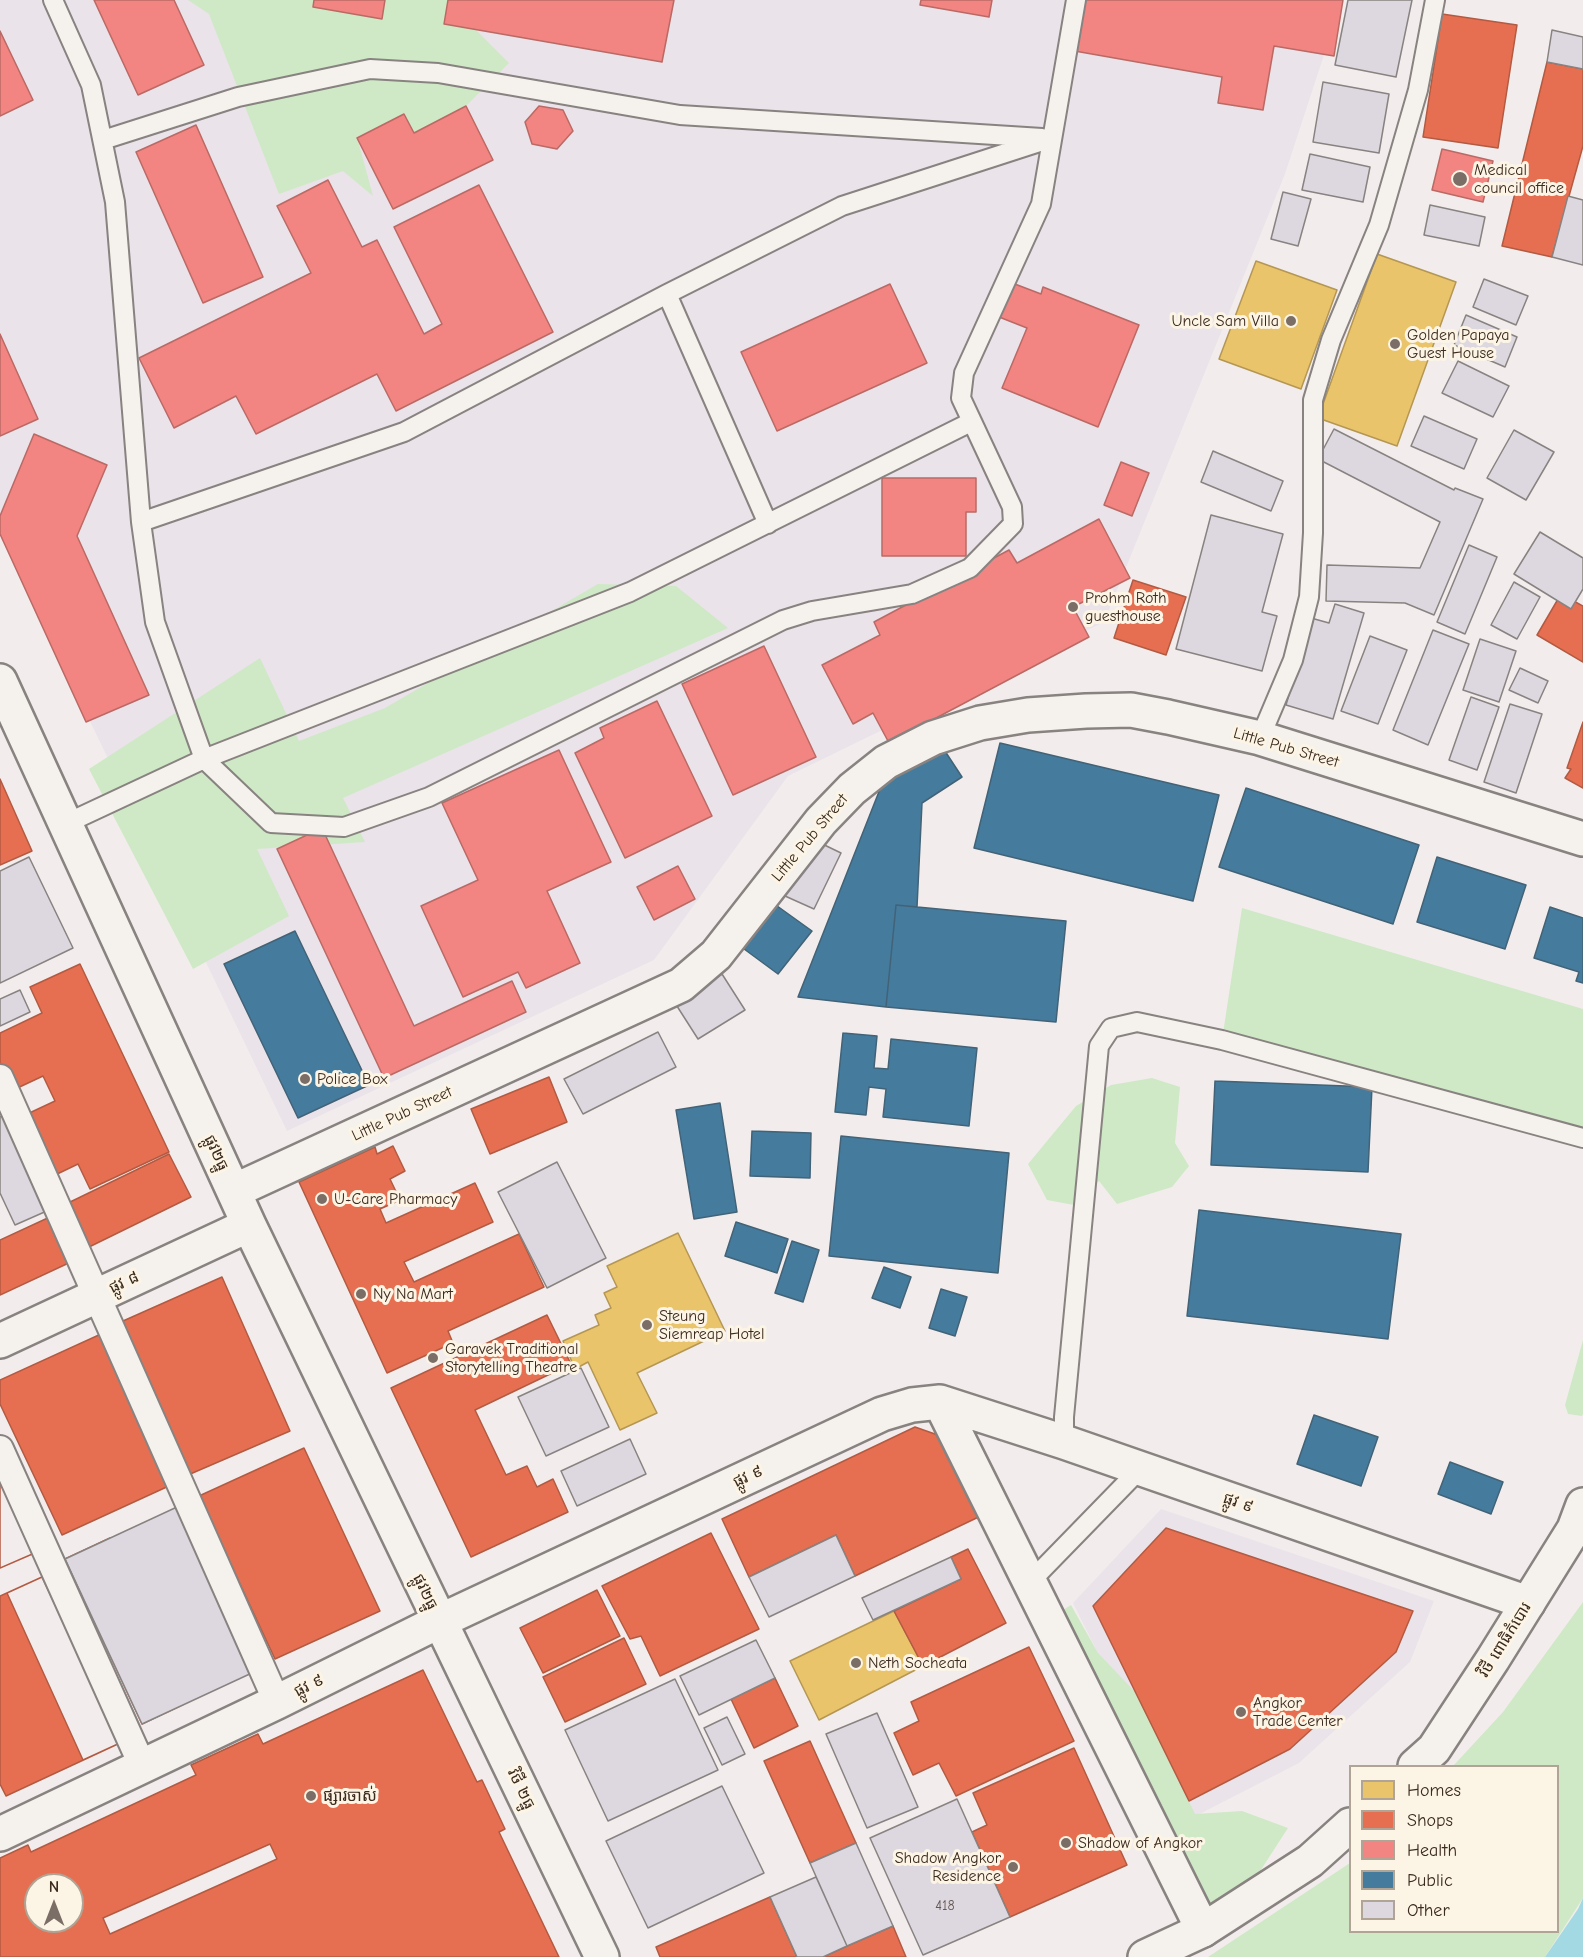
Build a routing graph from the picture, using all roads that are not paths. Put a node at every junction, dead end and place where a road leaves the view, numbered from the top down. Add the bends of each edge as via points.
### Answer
1 (53, 0) edge
2 (1076, 0) edge
3 (1435, 0) edge
4 (1052, 138) junction
5 (103, 140) junction
6 (667, 294) junction
7 (971, 422) junction
8 (141, 522) junction
9 (768, 524) junction
10 (0, 681) edge
11 (1260, 738) junction
12 (204, 759) junction
13 (65, 824) junction
14 (1583, 839) edge
15 (0, 1078) edge
16 (1583, 1138) edge
17 (234, 1191) junction
18 (249, 1225) junction
19 (97, 1296) junction
20 (0, 1341) edge
21 (940, 1402) junction
22 (1064, 1442) junction
23 (0, 1449) edge
24 (1140, 1468) junction
25 (1583, 1505) edge
26 (1030, 1582) junction
27 (1528, 1603) junction
28 (440, 1621) junction
29 (277, 1702) junction
30 (142, 1765) junction
31 (1416, 1765) edge
32 (1349, 1826) edge
33 (2, 1827) edge
34 (1203, 1930) junction
35 (602, 1957) edge
36 (1145, 1957) edge

1 - 5 lane via 91,85
2 - 4 lane
3 - 11 lane via 1418,90 1379,225 1331,340 1313,400 1309,597 1293,660
4 - 5 lane via 680,115 438,73 370,69 238,97
4 - 6 lane via 842,207
4 - 7 lane via 1041,204 964,373 961,398
5 - 8 lane via 115,202
6 - 8 lane via 404,432
6 - 9 lane
7 - 9 lane
7 - 12 lane via 1012,507 1013,524 970,568 912,594 812,611 783,620 429,797 344,827 271,823
8 - 12 lane via 155,622
9 - 12 lane via 630,592
10 - 13 street, ផ្លូវ២ធ្នូ
11 - 14 street, Little Pub Street
11 - 17 street, Little Pub Street via 1131,710 1028,715 980,723 933,738 886,762 852,789 821,821 716,956 681,985
12 - 13 lane
13 - 17 street, ផ្លូវ២ធ្នូ
15 - 19 street
16 - 22 lane via 1222,1040 1137,1022 1111,1028 1099,1046
17 - 18 street, ផ្លូវ២ធ្នូ
18 - 19 street, ផ្លូវ ៨
18 - 28 street, ផ្លូវ២ធ្នូ
19 - 20 street, ផ្លូវ ៨
19 - 29 street
21 - 22 street, ផ្លូវ ៩
21 - 26 street
21 - 28 street, ផ្លូវ ៩ via 882,1414
22 - 24 street, ផ្លូវ ៩
23 - 30 street
24 - 26 lane
24 - 27 street, ផ្លូវ ៩
25 - 27 street, វិថី ពោធិកំបោរ via 1574,1529
26 - 34 street
27 - 31 street, វិថី ពោធិកំបោរ via 1434,1749
28 - 29 street, ផ្លូវ ៩
28 - 35 street, វិថី ២ធ្នូ
29 - 30 street, ផ្លូវ ៩
30 - 33 street, ផ្លូវ ៩
32 - 34 street via 1310,1861
34 - 36 street

